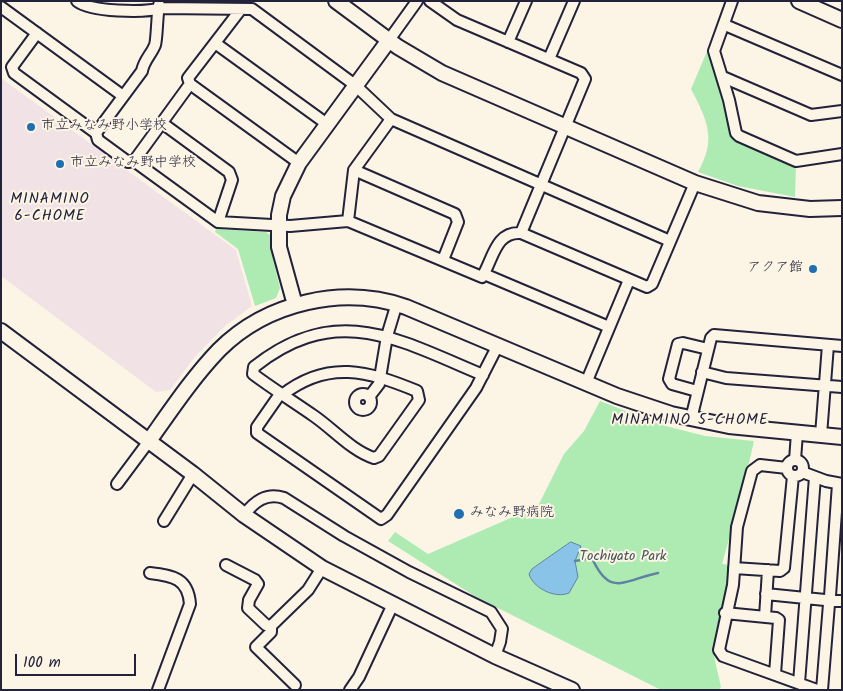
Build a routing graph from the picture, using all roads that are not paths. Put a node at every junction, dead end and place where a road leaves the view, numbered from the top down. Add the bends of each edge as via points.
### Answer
1 (77, 1) edge
2 (336, 1) edge
3 (417, 1) edge
4 (430, 1) edge
5 (526, 1) edge
6 (574, 1) edge
7 (732, 1) edge
8 (799, 1) edge
9 (159, 5) edge
10 (1, 7) edge
11 (241, 8) junction
12 (842, 20) edge
13 (725, 25) junction
14 (37, 33) junction
15 (389, 40) junction
16 (508, 42) junction
17 (216, 43) junction
18 (549, 59) junction
19 (842, 75) edge
20 (723, 77) junction
21 (190, 84) junction
22 (355, 85) junction
23 (123, 96) junction
24 (842, 111) edge
25 (391, 120) junction
26 (162, 123) junction
27 (327, 124) junction
28 (566, 127) junction
29 (96, 133) junction
30 (842, 154) edge
31 (134, 161) junction
32 (299, 162) junction
33 (354, 170) junction
34 (695, 183) junction
35 (541, 185) junction
36 (842, 208) edge
37 (348, 221) junction
38 (218, 222) junction
39 (278, 225) junction
40 (521, 233) junction
41 (670, 241) junction
42 (443, 260) junction
43 (484, 274) junction
44 (629, 280) junction
45 (397, 303) junction
46 (295, 305) junction
47 (609, 328) junction
48 (1, 331) edge
49 (387, 336) junction
50 (498, 345) junction
51 (828, 345) junction
52 (842, 346) edge
53 (708, 349) junction
54 (702, 372) junction
55 (483, 375) junction
56 (380, 376) junction
57 (586, 383) junction
58 (825, 386) junction
59 (842, 387) edge
60 (697, 391) junction
61 (281, 395) junction
62 (369, 398) dead end
63 (691, 419) junction
64 (797, 433) junction
65 (821, 435) junction
66 (842, 437) edge
67 (149, 440) junction
68 (794, 469) junction
69 (193, 474) junction
70 (815, 477) junction
71 (117, 484) dead end
72 (840, 484) edge
73 (244, 515) junction
74 (164, 521) dead end
75 (226, 565) dead end
76 (322, 568) junction
77 (734, 568) junction
78 (768, 570) junction
79 (150, 573) dead end
80 (766, 594) junction
81 (806, 598) junction
82 (832, 600) edge
83 (392, 604) junction
84 (726, 613) junction
85 (765, 617) junction
86 (271, 626) junction
87 (495, 656) junction
88 (775, 674) junction
89 (799, 683) junction
90 (295, 685) dead end
91 (158, 690) edge
92 (350, 690) edge
93 (572, 690) edge
94 (817, 690) edge
95 (822, 690) edge

1 - 9 street via 87,7 149,11
2 - 15 street
3 - 15 street
4 - 16 street via 457,20
5 - 16 street
6 - 18 street
7 - 13 street
8 - 12 street
9 - 11 street
9 - 23 street via 154,46 142,71
10 - 14 street
11 - 17 street
11 - 22 street via 252,9
13 - 19 street
13 - 20 street via 714,48
14 - 23 street
14 - 29 street via 12,67 14,73
15 - 22 street
15 - 28 street via 442,73
16 - 18 street
17 - 21 street via 188,78
17 - 27 street
18 - 28 street via 585,79
20 - 24 street via 811,115
20 - 30 street via 730,100 730,114 739,136 796,161
21 - 26 street
21 - 32 street
22 - 25 street
22 - 27 street
23 - 29 street
25 - 33 street
25 - 35 street
26 - 31 street
26 - 38 street via 229,172 232,180
27 - 32 street
28 - 34 street
28 - 35 street
29 - 31 street via 98,140 128,162
31 - 38 street
32 - 39 street via 283,196
33 - 37 street
33 - 42 street via 455,214 458,222
34 - 36 street via 758,203 810,209
34 - 41 street
35 - 40 street
35 - 41 street
37 - 39 street
37 - 42 street
38 - 39 street
39 - 46 street via 280,256
40 - 43 street via 498,243
40 - 44 street
41 - 44 street via 652,284 644,286
42 - 43 street via 482,277
43 - 47 street
44 - 47 street
45 - 46 street via 347,297
45 - 49 street
45 - 50 street
46 - 67 street via 262,319 220,349
47 - 57 street
48 - 67 street
49 - 55 street
49 - 56 street
49 - 61 street via 353,331 290,343 269,355 252,372
50 - 55 street
50 - 57 street
51 - 52 street
51 - 53 street via 717,334 712,336
51 - 58 street
53 - 54 street
53 - 60 street via 681,343 677,347 669,379 671,383
54 - 58 street via 726,378
54 - 60 street
55 - 61 street via 387,515 381,519 257,433 257,427
56 - 61 street via 334,372 307,380
56 - 61 street via 417,391 420,397 376,457 371,457
56 - 62 street via 377,389
57 - 63 street via 632,402
58 - 59 street
58 - 65 street
60 - 63 street
63 - 64 street
64 - 65 street
64 - 68 street
65 - 66 street
67 - 69 street
67 - 71 street
68 - 70 street
68 - 77 street via 760,465 754,468 737,527
68 - 78 street via 785,565 780,571
69 - 73 street
69 - 74 street
70 - 72 street
70 - 81 street
72 - 82 street
73 - 76 street
73 - 87 street via 262,498 284,498 401,568 491,612 502,629
75 - 86 street via 258,584 248,608
76 - 83 street
76 - 86 street via 308,590
77 - 78 street
77 - 84 street
78 - 80 street
79 - 91 street via 178,579 185,584 190,604
80 - 81 street
80 - 85 street
81 - 82 street
81 - 89 street
82 - 95 street
83 - 87 street
83 - 92 street
84 - 85 street
84 - 88 street via 720,654
85 - 88 street via 776,618 780,622
86 - 90 street via 270,632 256,647
87 - 93 street
88 - 89 street
89 - 94 street

